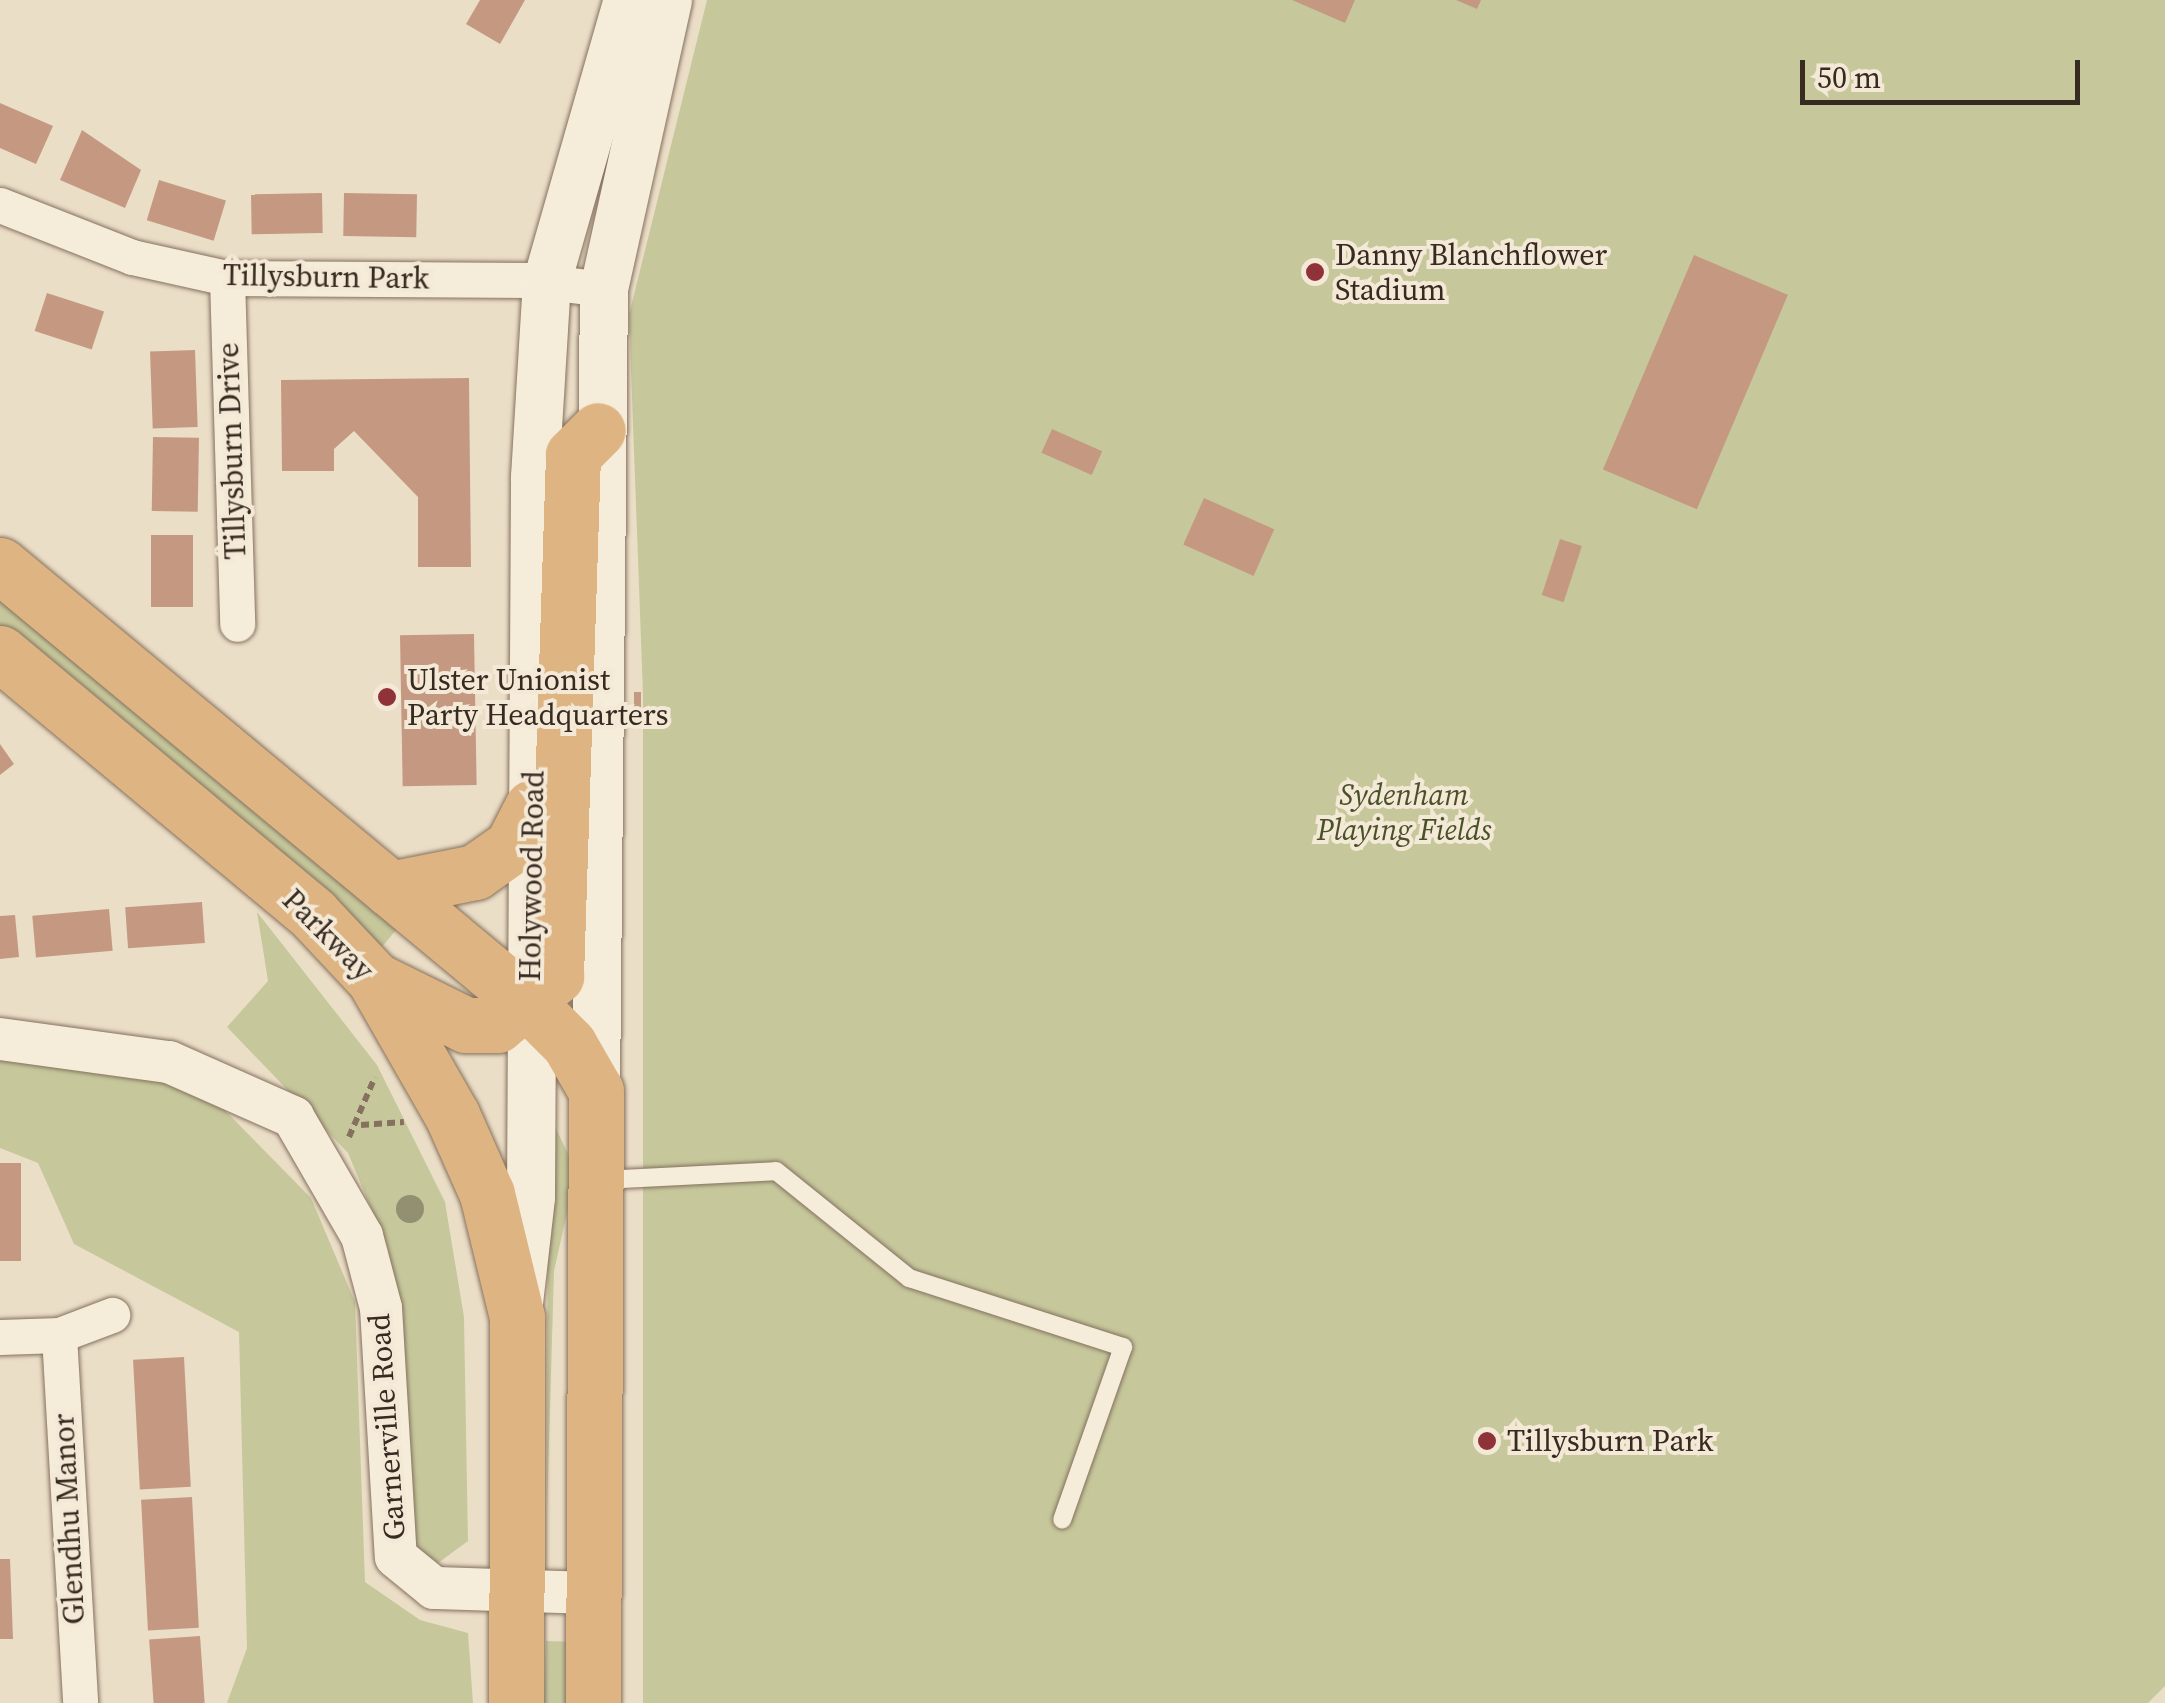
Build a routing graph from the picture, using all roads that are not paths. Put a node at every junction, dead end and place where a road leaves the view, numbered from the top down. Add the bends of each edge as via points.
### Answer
1 (628, 0) edge
2 (668, 0) edge
3 (0, 205) edge
4 (227, 278) junction
5 (548, 282) junction
6 (604, 289) junction
7 (598, 430) junction
8 (0, 564) edge
9 (237, 624) dead end
10 (0, 654) edge
11 (532, 807) junction
12 (390, 889) junction
13 (374, 979) junction
14 (530, 1004) junction
15 (0, 1039) edge
16 (596, 1091) junction
17 (601, 1180) junction
18 (112, 1315) dead end
19 (517, 1317) junction
20 (58, 1335) junction
21 (0, 1338) edge
22 (1062, 1520) dead end
23 (517, 1592) junction
24 (593, 1593) junction
25 (80, 1703) edge
26 (516, 1703) edge
27 (593, 1703) edge

1 - 5 main road, Holywood Road
2 - 6 main road
3 - 4 street, Tillysburn Park via 132,257
4 - 5 street, Tillysburn Park
4 - 9 street, Tillysburn Drive
5 - 6 street, Tillysburn Park
5 - 11 main road, Holywood Road
6 - 7 main road
7 - 14 highway via 573,455 564,938 556,976
7 - 16 main road
8 - 12 highway
10 - 13 highway, Parkway via 313,914
11 - 12 highway via 512,846 475,872
11 - 14 main road, Holywood Road
12 - 14 highway
13 - 14 highway via 466,1025 497,1025
13 - 19 highway, Parkway via 487,1194
14 - 16 highway via 569,1044
14 - 19 main road, Holywood Road via 531,1198
15 - 23 street, Garnerville Road via 169,1062 234,1085 293,1118 324,1160 362,1236 380,1308 396,1557 434,1588
16 - 17 highway
17 - 22 lane via 776,1171 908,1278 1123,1346
17 - 24 highway
18 - 20 street
19 - 23 highway, Holywood Road
20 - 21 street
20 - 25 street, Glendhu Manor
23 - 24 street, Garnerville Road
23 - 26 highway, Holywood Road
24 - 27 highway

